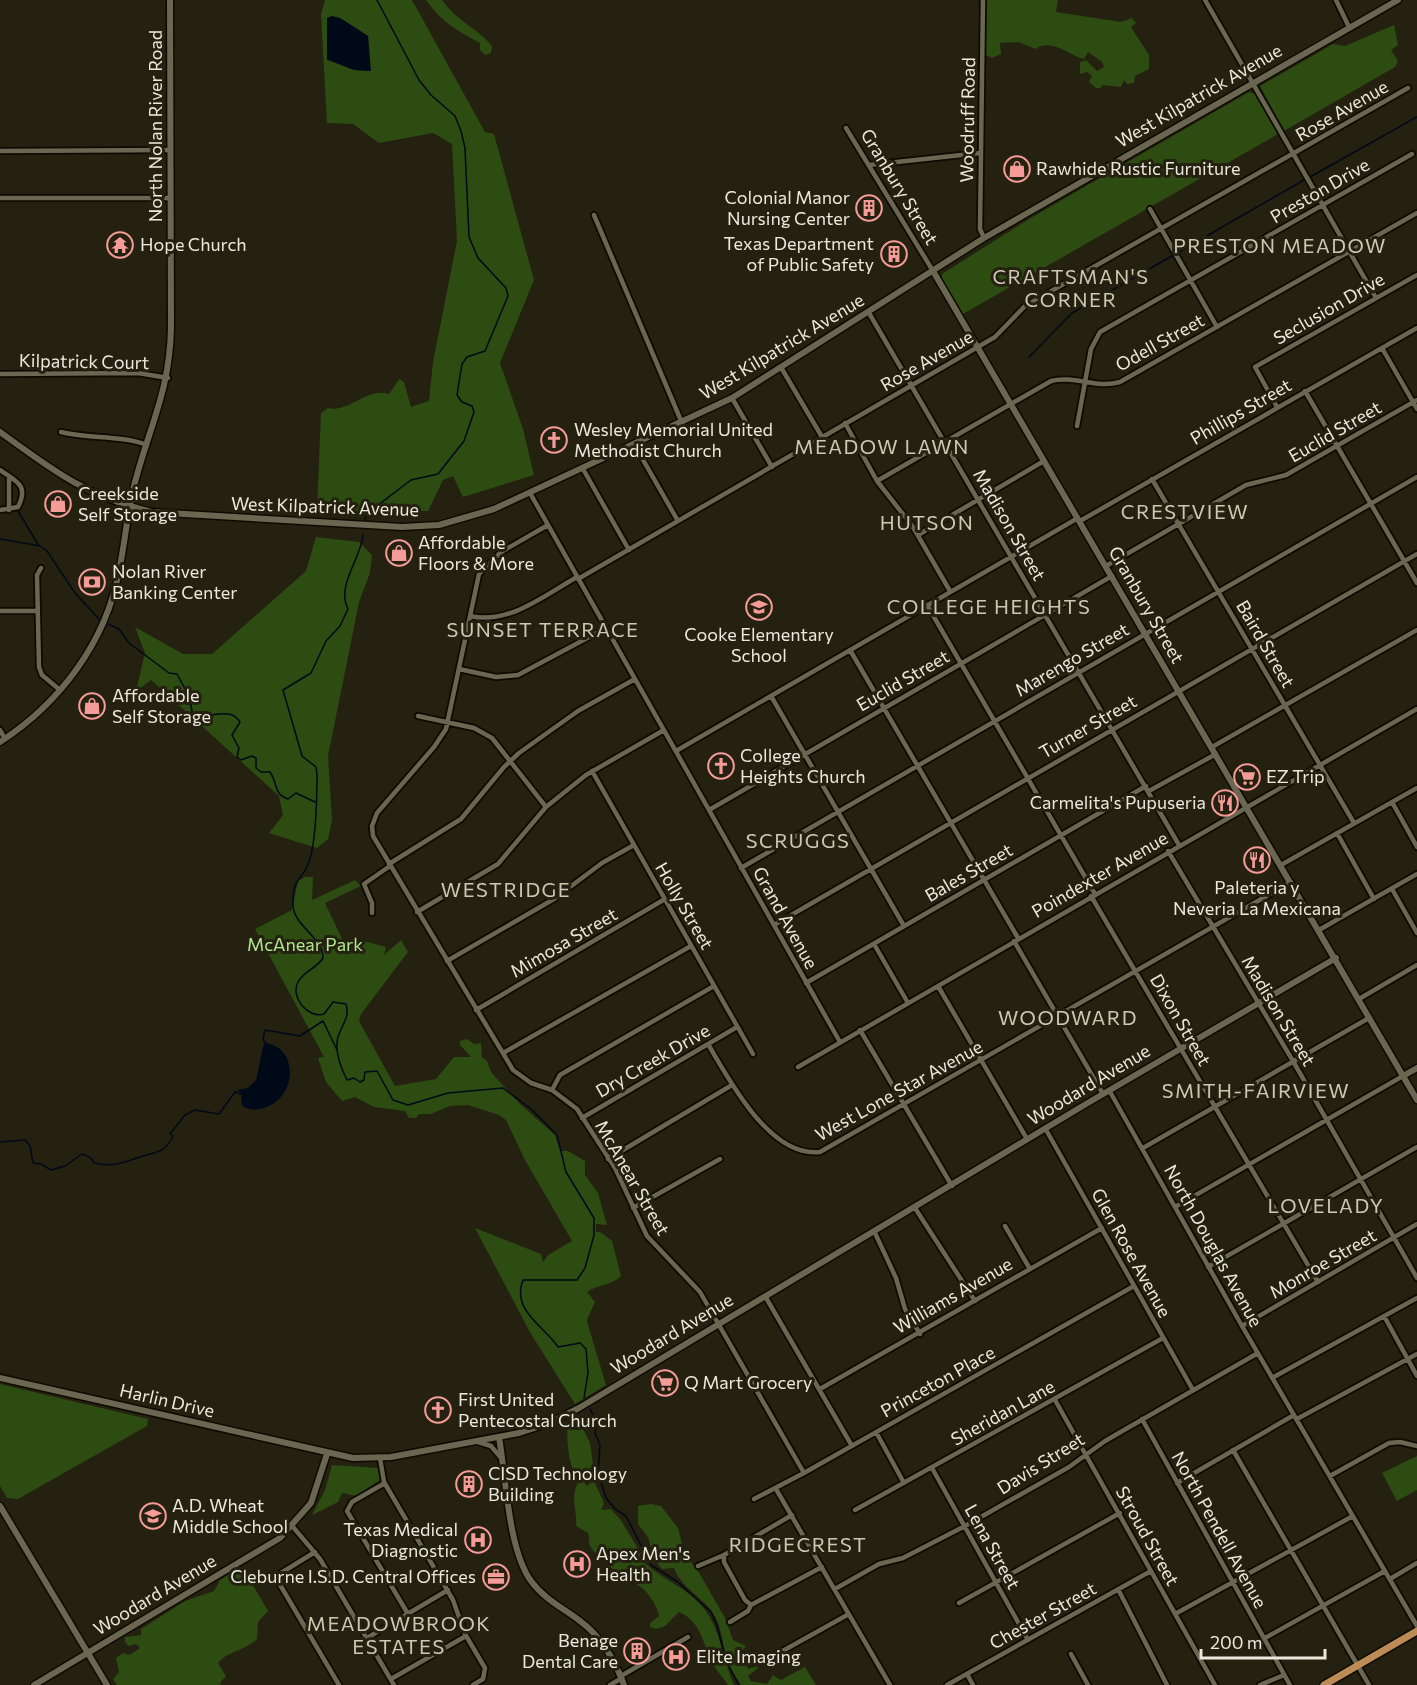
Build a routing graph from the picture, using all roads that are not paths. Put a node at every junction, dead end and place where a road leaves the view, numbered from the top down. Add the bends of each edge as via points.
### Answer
1 (170, 0) edge
2 (983, 0) edge
3 (1205, 0) edge
4 (1335, 0) edge
5 (1398, 0) edge
6 (1349, 27) junction
7 (1252, 83) junction
8 (1408, 88) dead end
9 (846, 128) dead end
10 (171, 150) junction
11 (0, 151) edge
12 (980, 153) junction
13 (1293, 154) junction
14 (1412, 154) dead end
15 (869, 165) junction
16 (0, 198) edge
17 (171, 198) junction
18 (1322, 205) junction
19 (1150, 209) dead end
20 (1417, 213) edge
21 (594, 215) dead end
22 (1161, 229) junction
23 (984, 238) junction
24 (1348, 252) junction
25 (933, 271) junction
26 (1417, 275) edge
27 (1190, 280) junction
28 (1376, 298) junction
29 (869, 313) junction
30 (1217, 327) junction
31 (1417, 328) edge
32 (978, 347) junction
33 (1382, 348) junction
34 (782, 369) junction
35 (0, 374) edge
36 (168, 378) junction
37 (1085, 382) junction
38 (910, 385) junction
39 (1305, 391) junction
40 (732, 398) junction
41 (1415, 402) edge
42 (1011, 404) junction
43 (1277, 407) junction
44 (1417, 409) edge
45 (682, 423) junction
46 (845, 423) junction
47 (1077, 426) dead end
48 (0, 432) edge
49 (61, 432) dead end
50 (822, 437) junction
51 (944, 442) junction
52 (634, 444) junction
53 (147, 445) junction
54 (1338, 446) junction
55 (1044, 461) junction
56 (772, 467) junction
57 (582, 468) junction
58 (0, 470) edge
59 (9, 476) junction
60 (1417, 477) edge
61 (1152, 479) junction
62 (877, 481) junction
63 (530, 493) junction
64 (978, 500) junction
65 (1371, 504) junction
66 (130, 507) junction
67 (0, 510) edge
68 (9, 510) junction
69 (1079, 519) junction
70 (678, 521) junction
71 (1178, 524) junction
72 (549, 525) junction
73 (918, 535) junction
74 (629, 550) junction
75 (1417, 554) edge
76 (1011, 556) junction
77 (1404, 561) junction
78 (1106, 566) junction
79 (41, 568) dead end
80 (1112, 576) junction
81 (578, 578) junction
82 (1417, 583) edge
83 (950, 591) junction
84 (1219, 592) junction
85 (927, 606) junction
86 (0, 611) edge
87 (37, 611) junction
88 (1045, 614) junction
89 (470, 616) junction
90 (606, 628) junction
91 (1417, 630) edge
92 (1145, 633) junction
93 (1252, 648) junction
94 (850, 650) junction
95 (961, 663) junction
96 (459, 669) junction
97 (1079, 672) junction
98 (635, 679) junction
99 (60, 690) junction
100 (1179, 690) junction
101 (771, 696) junction
102 (1285, 705) junction
103 (884, 708) junction
104 (1417, 709) edge
105 (418, 716) dead end
106 (994, 720) junction
107 (448, 722) junction
108 (1113, 728) junction
109 (0, 730) edge
110 (664, 730) junction
111 (3, 740) edge
112 (1212, 747) junction
113 (676, 751) junction
114 (805, 754) junction
115 (1216, 754) junction
116 (511, 760) junction
117 (917, 764) junction
118 (1320, 765) junction
119 (592, 771) junction
120 (1027, 777) junction
121 (1146, 786) junction
122 (1417, 788) edge
123 (1149, 791) junction
124 (1392, 802) junction
125 (546, 807) junction
126 (1246, 807) junction
127 (709, 810) junction
128 (839, 810) junction
129 (951, 822) junction
130 (1354, 824) junction
131 (1337, 833) junction
132 (1061, 834) junction
133 (634, 845) junction
134 (1179, 845) junction
135 (1417, 847) edge
136 (1168, 851) junction
137 (389, 865) junction
138 (1281, 865) junction
139 (741, 868) junction
140 (871, 868) junction
141 (1417, 874) edge
142 (984, 880) junction
143 (1291, 882) junction
144 (1392, 889) junction
145 (1093, 895) junction
146 (1374, 898) junction
147 (665, 899) junction
148 (417, 912) junction
149 (372, 913) dead end
150 (774, 925) junction
151 (904, 926) junction
152 (1213, 927) junction
153 (1319, 930) junction
154 (1417, 933) edge
155 (1016, 940) junction
156 (874, 944) junction
157 (691, 946) junction
158 (1336, 958) junction
159 (447, 961) junction
160 (1417, 965) edge
161 (1135, 971) junction
162 (806, 983) junction
163 (714, 986) junction
164 (938, 986) junction
165 (1359, 999) junction
166 (908, 1003) junction
167 (1258, 1004) junction
168 (476, 1010) junction
169 (1058, 1016) junction
170 (1370, 1017) junction
171 (737, 1027) junction
172 (860, 1030) junction
173 (840, 1042) junction
174 (708, 1044) junction
175 (1181, 1048) junction
176 (502, 1053) junction
177 (753, 1054) dead end
178 (981, 1061) junction
179 (1293, 1061) junction
180 (798, 1067) dead end
181 (1417, 1068) edge
182 (1403, 1076) junction
183 (732, 1085) junction
184 (552, 1090) junction
185 (1106, 1092) junction
186 (1417, 1100) edge
187 (904, 1106) junction
188 (1214, 1106) junction
189 (582, 1118) junction
190 (1326, 1119) junction
191 (1045, 1128) junction
192 (1027, 1139) junction
193 (1417, 1147) edge
194 (1143, 1148) junction
195 (608, 1159) junction
196 (720, 1159) dead end
197 (1249, 1164) junction
198 (1361, 1180) junction
199 (952, 1186) junction
200 (1175, 1207) junction
201 (633, 1208) junction
202 (915, 1208) junction
203 (1284, 1224) junction
204 (1417, 1224) edge
205 (1005, 1226) dead end
206 (1102, 1228) junction
207 (875, 1233) junction
208 (1394, 1238) junction
209 (1208, 1266) junction
210 (1030, 1269) junction
211 (1417, 1278) edge
212 (1318, 1282) junction
213 (1134, 1286) junction
214 (765, 1296) junction
215 (1417, 1298) edge
216 (975, 1300) junction
217 (1384, 1316) junction
218 (718, 1324) junction
219 (1242, 1326) junction
220 (920, 1334) junction
221 (1163, 1338) junction
222 (1258, 1353) junction
223 (1417, 1354) edge
224 (1408, 1359) junction
225 (1417, 1376) edge
226 (0, 1378) edge
227 (1272, 1378) junction
228 (820, 1389) junction
229 (1193, 1390) junction
230 (1055, 1400) junction
231 (1296, 1417) junction
232 (1142, 1419) junction
233 (876, 1432) junction
234 (499, 1437) junction
235 (475, 1442) junction
236 (852, 1446) junction
237 (1416, 1448) edge
238 (1233, 1450) junction
239 (1086, 1453) junction
240 (327, 1454) junction
241 (380, 1458) junction
242 (503, 1461) junction
243 (932, 1468) junction
244 (804, 1473) junction
245 (1330, 1476) junction
246 (385, 1483) junction
247 (904, 1483) junction
248 (1177, 1483) junction
249 (776, 1489) junction
250 (754, 1499) dead end
251 (0, 1506) edge
252 (855, 1510) dead end
253 (1120, 1513) junction
254 (792, 1515) junction
255 (1353, 1516) junction
256 (965, 1526) junction
257 (293, 1527) junction
258 (1290, 1550) junction
259 (315, 1552) junction
260 (724, 1555) junction
261 (1417, 1563) edge
262 (698, 1566) dead end
263 (822, 1567) junction
264 (1151, 1570) junction
265 (1385, 1571) junction
266 (1390, 1579) junction
267 (1233, 1581) junction
268 (996, 1582) junction
269 (835, 1589) junction
270 (1118, 1589) junction
271 (448, 1590) junction
272 (959, 1603) dead end
273 (751, 1605) junction
274 (1322, 1606) junction
275 (408, 1614) junction
276 (849, 1614) junction
277 (1175, 1614) junction
278 (730, 1622) dead end
279 (1417, 1626) edge
280 (1417, 1631) edge
281 (466, 1636) junction
282 (688, 1637) dead end
283 (367, 1638) junction
284 (1265, 1638) junction
285 (1028, 1640) junction
286 (87, 1653) junction
287 (1071, 1654) dead end
288 (770, 1658) dead end
289 (1358, 1666) junction
290 (967, 1674) junction
291 (1284, 1675) junction
292 (391, 1679) junction
293 (622, 1680) edge
294 (34, 1685) edge
295 (107, 1685) edge
296 (339, 1685) edge
297 (394, 1685) edge
298 (473, 1685) edge
299 (610, 1685) edge
300 (890, 1685) edge
301 (947, 1685) edge
302 (973, 1685) edge
303 (1088, 1685) edge
304 (1167, 1685) edge
305 (1215, 1685) edge
306 (1260, 1685) edge
307 (1290, 1685) edge
308 (1324, 1685) edge
309 (1369, 1685) edge

1 - 10 street, North Nolan River Road
2 - 12 street, Woodruff Road
3 - 7 street
4 - 6 street
5 - 6 street, West Kilpatrick Avenue
6 - 7 street, West Kilpatrick Avenue
7 - 13 street
7 - 23 street, West Kilpatrick Avenue
8 - 13 street, Rose Avenue
9 - 15 street, Granbury Street
10 - 11 street
10 - 17 street, North Nolan River Road
12 - 15 street
12 - 23 street, Woodruff Road via 980,228
13 - 18 street
13 - 22 street, Rose Avenue
14 - 18 street, Preston Drive
15 - 25 street, Granbury Street
16 - 17 street
17 - 36 street, North Nolan River Road
18 - 24 street
18 - 27 street, Preston Drive
19 - 22 street
20 - 24 street, Odell Street
21 - 45 street
22 - 27 street
22 - 32 street, Rose Avenue via 1025,306 997,335
23 - 25 street, West Kilpatrick Avenue
24 - 28 street
24 - 30 street, Odell Street
25 - 29 street, West Kilpatrick Avenue
25 - 32 street, Granbury Street
26 - 28 street, Seclusion Drive
27 - 30 street
27 - 37 street, Preston Drive via 1100,332 1092,343
28 - 43 street, Seclusion Drive via 1255,367
29 - 34 street, West Kilpatrick Avenue
29 - 38 street, Madison Street
30 - 37 street, Odell Street via 1120,382
31 - 33 street, Phillips Street
32 - 38 street, Rose Avenue
32 - 42 street, Granbury Street
33 - 39 street, Phillips Street
33 - 41 street
34 - 40 street, West Kilpatrick Avenue
34 - 50 street
35 - 36 street, Kilpatrick Court via 138,373
36 - 53 street, North Nolan River Road
37 - 42 street, Odell Street via 1051,381
37 - 47 street, Preston Drive
38 - 46 street, Rose Avenue
38 - 51 street, Madison Street
39 - 43 street, Phillips Street
39 - 54 street
40 - 45 street, West Kilpatrick Avenue
40 - 56 street
41 - 44 street
41 - 54 street, Euclid Street
42 - 51 street, Odell Street
42 - 55 street, Granbury Street
43 - 61 street, Phillips Street
45 - 52 street, West Kilpatrick Avenue
46 - 50 street, Rose Avenue
46 - 62 street
48 - 66 street, West Kilpatrick Avenue via 71,483
49 - 53 street via 87,438 134,440
50 - 56 street, Rose Avenue
51 - 62 street, Odell Street
51 - 64 street, Madison Street
52 - 57 street, West Kilpatrick Avenue
52 - 70 street
53 - 66 street, North Nolan River Road
54 - 65 street
54 - 71 street, Euclid Street via 1286,475 1246,485
55 - 64 street
55 - 69 street, Granbury Street
56 - 70 street, Rose Avenue
57 - 63 street, West Kilpatrick Avenue
57 - 74 street
58 - 59 street
59 - 68 street
59 - 68 street via 22,486 24,494 18,507
60 - 65 street, Marengo Street
61 - 69 street, Phillips Street
61 - 71 street, Baird Street
62 - 73 street
63 - 66 street, West Kilpatrick Avenue via 473,516 439,525 402,527 174,515
63 - 72 street, Grand Avenue
64 - 73 street
64 - 76 street, Madison Street
65 - 77 street
65 - 84 street, Marengo Street
66 - 99 street, North Nolan River Road via 119,572 105,617 86,655
67 - 68 street
69 - 76 street, Phillips Street
69 - 78 street, Granbury Street
70 - 74 street, Rose Avenue
71 - 78 street, Euclid Street
71 - 84 street, Baird Street
72 - 81 street, Grand Avenue
72 - 89 street via 488,562 477,581
73 - 83 street
74 - 81 street, Rose Avenue
75 - 77 street, Turner Street
76 - 83 street, Phillips Street
76 - 88 street, Madison Street
77 - 82 street
77 - 93 street, Turner Street
78 - 80 street, Granbury Street
79 - 87 street via 37,575
80 - 88 street, Euclid Street
80 - 92 street, Granbury Street
81 - 89 street, Rose Avenue via 506,616
81 - 90 street, Grand Avenue
83 - 85 street, Phillips Street
84 - 92 street, Marengo Street
84 - 93 street, Baird Street
85 - 94 street, Phillips Street
85 - 95 street, Dixon Street
86 - 87 street
87 - 99 street via 40,671
88 - 95 street, Euclid Street
88 - 97 street, Madison Street
89 - 96 street
90 - 96 street via 518,675 496,677
90 - 98 street, Grand Avenue
91 - 102 street
92 - 97 street, Marengo Street
92 - 100 street, Granbury Street
93 - 100 street, Turner Street
93 - 102 street, Baird Street
94 - 101 street, Phillips Street
94 - 103 street, North Douglas Avenue
95 - 103 street, Euclid Street
95 - 106 street, Dixon Street
96 - 107 street
97 - 106 street, Marengo Street
97 - 108 street, Madison Street
98 - 110 street, Grand Avenue
98 - 116 street via 571,716
99 - 111 street, North Nolan River Road via 42,710
100 - 108 street, Turner Street
100 - 112 street, Granbury Street
101 - 113 street, Phillips Street
101 - 114 street
102 - 112 street
102 - 118 street, Baird Street
103 - 114 street, Euclid Street
103 - 117 street, North Douglas Avenue
104 - 118 street, Poindexter Avenue
105 - 107 street
106 - 117 street, Marengo Street
106 - 120 street, Dixon Street
107 - 116 street via 485,734
107 - 137 street, McAnear Street via 441,739 373,821 373,836
108 - 120 street, Turner Street
108 - 121 street, Madison Street
109 - 111 street
110 - 113 street, Grand Avenue
110 - 119 street
112 - 115 street, Granbury Street
113 - 127 street, Grand Avenue
114 - 127 street, Euclid Street
114 - 128 street
115 - 123 street
115 - 126 street, Granbury Street
116 - 125 street
116 - 137 street via 461,819
117 - 128 street, Marengo Street
117 - 129 street, North Douglas Avenue
118 - 126 street, Poindexter Avenue
118 - 130 street, Baird Street
119 - 125 street
119 - 133 street, Holly Street
120 - 129 street, Turner Street
120 - 132 street, Dixon Street
121 - 123 street, Madison Street
121 - 132 street, Bales Street
122 - 124 street
123 - 134 street, Madison Street
124 - 130 street
124 - 135 street
125 - 148 street via 498,864
126 - 134 street, Poindexter Avenue
126 - 138 street, Granbury Street
127 - 139 street, Grand Avenue
128 - 139 street, Marengo Street
128 - 140 street
129 - 140 street, Turner Street
129 - 142 street, North Douglas Avenue
130 - 131 street
131 - 138 street
131 - 146 street
132 - 142 street, Bales Street
132 - 145 street, Dixon Street
133 - 147 street, Holly Street
133 - 159 street via 554,899
134 - 136 street, Poindexter Avenue
136 - 145 street, Poindexter Avenue
136 - 152 street, Madison Street
137 - 148 street, McAnear Street
137 - 149 street via 364,884
138 - 143 street, Granbury Street
139 - 150 street, Grand Avenue
140 - 150 street, Turner Street
140 - 151 street
141 - 144 street
142 - 151 street, Bales Street
142 - 155 street, North Douglas Avenue
143 - 152 street, West Lone Star Avenue
143 - 153 street, Granbury Street
144 - 146 street
144 - 154 street
145 - 155 street, Poindexter Avenue
145 - 161 street, Dixon Street
146 - 153 street
147 - 157 street, Holly Street
147 - 168 street, Mimosa Street
148 - 159 street, McAnear Street
150 - 162 street, Grand Avenue
151 - 156 street, Bales Street
152 - 161 street, West Lone Star Avenue
152 - 167 street, Madison Street
153 - 158 street, Granbury Street
155 - 164 street, Poindexter Avenue
155 - 169 street, North Douglas Avenue
156 - 162 street, Bales Street
156 - 166 street
157 - 163 street, Holly Street
157 - 176 street
158 - 165 street, Granbury Street
158 - 167 street, Woodard Avenue
159 - 168 street, McAnear Street
160 - 165 street
161 - 169 street, West Lone Star Avenue
161 - 175 street, Dixon Street
162 - 173 street, Grand Avenue
163 - 171 street, Holly Street
163 - 184 street via 560,1075
164 - 166 street, Poindexter Avenue
164 - 178 street
165 - 170 street, Granbury Street
166 - 172 street, Poindexter Avenue
167 - 175 street, Woodard Avenue
167 - 179 street, Madison Street
168 - 176 street, McAnear Street
169 - 178 street, West Lone Star Avenue
169 - 185 street, North Douglas Avenue
170 - 179 street
170 - 182 street, Granbury Street
171 - 174 street, Dry Creek Drive
171 - 177 street, Holly Street
172 - 173 street, Poindexter Avenue
172 - 187 street
173 - 180 street, Poindexter Avenue
174 - 183 street, West Lone Star Avenue
174 - 189 street, Dry Creek Drive
175 - 185 street, Woodard Avenue
175 - 188 street, Dixon Street
176 - 184 street, McAnear Street via 513,1070 531,1083
178 - 187 street, West Lone Star Avenue
178 - 192 street
179 - 188 street
179 - 190 street, Madison Street
181 - 182 street
182 - 186 street, Granbury Street
182 - 190 street
183 - 187 street, West Lone Star Avenue via 749,1112 790,1146 805,1152 828,1149
183 - 195 street
184 - 189 street, McAnear Street via 577,1109
185 - 191 street, Woodard Avenue
185 - 194 street, North Douglas Avenue
187 - 199 street
188 - 194 street
188 - 197 street, Dixon Street
189 - 195 street, McAnear Street
190 - 197 street
190 - 198 street, Madison Street
191 - 192 street, Woodard Avenue
191 - 206 street, Glen Rose Avenue
192 - 199 street, Woodard Avenue
193 - 198 street
194 - 200 street, North Douglas Avenue
195 - 201 street, McAnear Street
196 - 201 street
197 - 200 street
197 - 203 street, Dixon Street
198 - 203 street
198 - 208 street, Madison Street
199 - 202 street, Woodard Avenue
200 - 209 street, North Douglas Avenue
201 - 218 street, McAnear Street via 649,1239 694,1284
202 - 207 street, Woodard Avenue
202 - 216 street
203 - 209 street
203 - 212 street, Dixon Street
204 - 208 street, Monroe Street
205 - 210 street
206 - 210 street, Williams Avenue
206 - 213 street, Glen Rose Avenue
207 - 214 street, Woodard Avenue
207 - 220 street via 896,1278 905,1309
208 - 211 street, Madison Street
208 - 212 street, Monroe Street
209 - 219 street, North Douglas Avenue
210 - 216 street, Williams Avenue
212 - 219 street, Monroe Street
213 - 221 street, Glen Rose Avenue
213 - 233 street, Princeton Place
214 - 218 street, Woodard Avenue
214 - 228 street
215 - 217 street
216 - 220 street, Williams Avenue
217 - 224 street
217 - 227 street
218 - 234 street, Woodard Avenue via 561,1417
218 - 244 street, McAnear Street
219 - 222 street, North Douglas Avenue
220 - 228 street, Williams Avenue
221 - 229 street, Glen Rose Avenue
221 - 230 street, Sheridan Lane
222 - 227 street, North Douglas Avenue
222 - 229 street, Davis Street
223 - 224 street
224 - 225 street
224 - 231 street
226 - 240 street, Harlin Drive
227 - 231 street, North Douglas Avenue
228 - 236 street
229 - 232 street, Davis Street
230 - 239 street, Stroud Street
230 - 243 street, Sheridan Lane
231 - 238 street
231 - 245 street, North Douglas Avenue
232 - 239 street, Davis Street
232 - 248 street, North Pendell Avenue
233 - 236 street, Princeton Place
233 - 247 street
234 - 235 street, Woodard Avenue
234 - 242 street
235 - 241 street, Woodard Avenue
235 - 242 street via 491,1446
236 - 244 street, Princeton Place
237 - 245 street via 1389,1443
238 - 248 street
238 - 258 street
239 - 253 street, Stroud Street
239 - 256 street, Davis Street via 1069,1467
240 - 241 street, Woodard Avenue
240 - 257 street, Woodard Avenue via 315,1496
241 - 246 street
242 - 293 street via 515,1541 527,1575 543,1595 594,1634 610,1654
243 - 247 street, Sheridan Lane
243 - 256 street, Lena Street
244 - 249 street, Princeton Place
245 - 255 street, North Douglas Avenue
246 - 271 street
246 - 275 street via 352,1502 347,1510
247 - 252 street, Sheridan Lane
248 - 267 street, North Pendell Avenue
249 - 250 street, Princeton Place
249 - 254 street
251 - 286 street
253 - 264 street, Stroud Street
253 - 268 street
254 - 260 street
254 - 263 street
255 - 258 street
255 - 265 street, North Douglas Avenue
256 - 268 street, Lena Street
256 - 269 street, Davis Street via 903,1558 879,1564
257 - 259 street
257 - 286 street, Woodard Avenue
258 - 267 street
258 - 274 street
259 - 283 street
259 - 296 street via 281,1573 279,1583
260 - 262 street
260 - 273 street via 724,1562
261 - 266 street
263 - 269 street
263 - 273 street
264 - 270 street, Chester Street
264 - 277 street, Stroud Street
265 - 266 street, North Douglas Avenue
265 - 274 street
266 - 279 street, North Douglas Avenue
267 - 277 street
267 - 284 street, North Pendell Avenue
268 - 272 street
268 - 285 street, Lena Street
269 - 276 street
270 - 285 street, Chester Street
270 - 304 street
271 - 275 street
271 - 281 street
273 - 278 street
274 - 284 street
274 - 289 street
275 - 283 street
276 - 288 street
276 - 300 street
277 - 305 street, Stroud Street
280 - 289 main road
281 - 292 street
281 - 298 street via 486,1672
282 - 293 street
283 - 292 street
284 - 291 street, North Pendell Avenue
285 - 290 street, Chester Street
286 - 294 street, Woodard Avenue
286 - 295 street
287 - 303 street
289 - 308 main road
289 - 309 street
290 - 301 street, Chester Street
290 - 302 street
291 - 306 street
291 - 307 street, North Pendell Avenue
292 - 297 street
293 - 299 street

